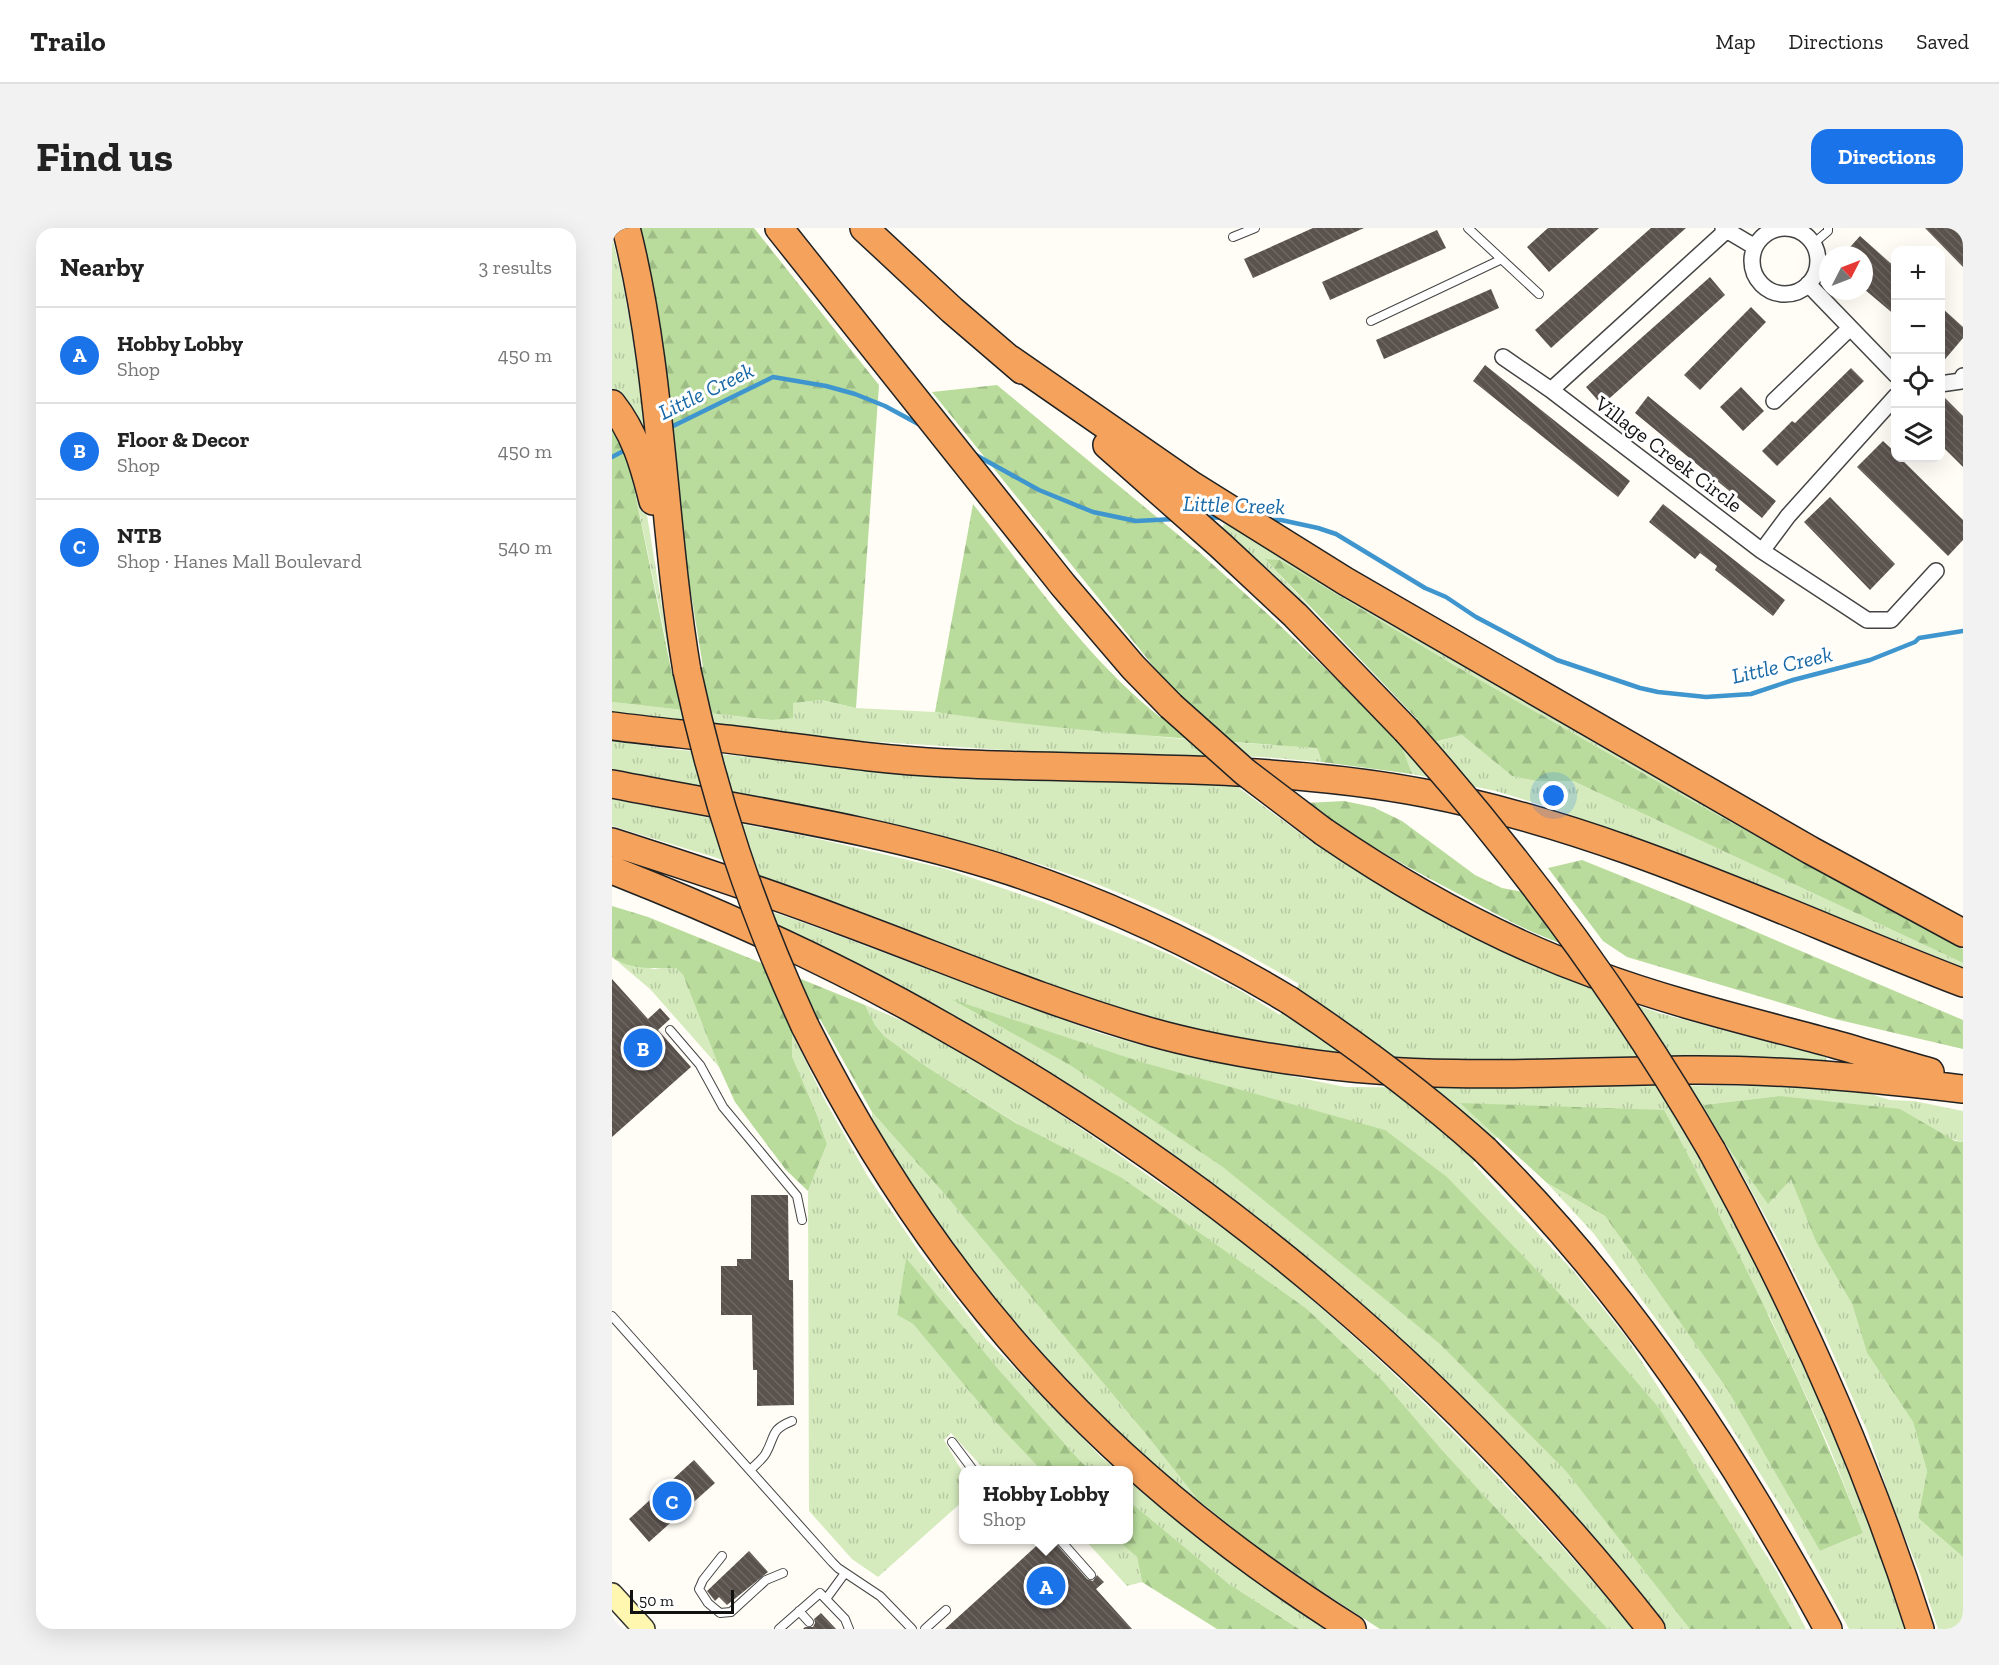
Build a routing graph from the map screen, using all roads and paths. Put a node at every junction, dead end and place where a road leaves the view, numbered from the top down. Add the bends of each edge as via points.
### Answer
1 (626, 228) edge
2 (780, 228) edge
3 (864, 228) edge
4 (1255, 228) edge
5 (1468, 228) edge
6 (1788, 228) edge
7 (1828, 228) edge
8 (1725, 229) edge
9 (1233, 237) dead end
10 (1813, 244) junction
11 (1755, 247) junction
12 (1500, 260) junction
13 (1808, 284) junction
14 (1539, 294) dead end
15 (1371, 321) dead end
16 (1849, 328) junction
17 (1503, 357) dead end
18 (1010, 359) junction
19 (1891, 370) edge
20 (1963, 376) edge
21 (1945, 383) edge
22 (1551, 390) junction
23 (1774, 401) dead end
24 (1891, 402) edge
25 (612, 404) edge
26 (1762, 551) junction
27 (1936, 571) dead end
28 (674, 586) junction
29 (612, 726) edge
30 (612, 784) edge
31 (612, 842) edge
32 (612, 870) edge
33 (1963, 933) edge
34 (1963, 983) edge
35 (670, 1030) dead end
36 (1963, 1082) edge
37 (1963, 1089) edge
38 (802, 1220) dead end
39 (612, 1316) edge
40 (792, 1421) dead end
41 (951, 1442) dead end
42 (970, 1466) edge
43 (750, 1470) junction
44 (1064, 1544) edge
45 (722, 1556) dead end
46 (783, 1573) dead end
47 (845, 1573) junction
48 (1091, 1575) dead end
49 (612, 1594) edge
50 (826, 1599) junction
51 (946, 1610) dead end
52 (800, 1611) junction
53 (809, 1622) dead end
54 (644, 1629) edge
55 (779, 1629) edge
56 (849, 1629) edge
57 (912, 1629) edge
58 (925, 1629) edge
59 (1352, 1629) edge
60 (1651, 1629) edge
61 (1828, 1629) edge
62 (1920, 1629) edge

1 - 28 highway via 655,385
2 - 36 highway, bridge via 1063,585 1133,667 1245,772 1324,832 1452,911 1583,970 1688,1005
3 - 18 highway
4 - 9 lane
5 - 12 lane
6 - 10 street
6 - 11 street via 1766,235
7 - 10 lane
8 - 11 street
8 - 22 street
10 - 13 street via 1818,258 1816,272
11 - 13 street via 1753,269 1766,288 1788,294
12 - 14 lane
12 - 15 lane
13 - 16 street
16 - 19 street
16 - 23 street
17 - 22 street, Village Creek Circle
18 - 33 highway via 1193,486 1345,581 1810,850
18 - 62 highway, bridge via 1258,580 1330,650 1406,730 1503,843 1565,924 1653,1052 1712,1150 1768,1257 1833,1395
20 - 21 street via 1961,381
22 - 26 street, Village Creek Circle
24 - 26 street via 1788,516
25 - 28 highway via 631,433 644,464
26 - 27 street, Village Creek Circle via 1867,620 1890,620
28 - 59 highway, bridge via 687,671 709,766 738,863 769,946 854,1119 907,1206 967,1288 1032,1366 1103,1439 1180,1506 1261,1568
29 - 34 highway via 940,763 1271,774 1423,793 1522,816 1619,847
30 - 61 highway, bridge via 861,832 1009,871 1077,895 1216,957 1371,1055 1485,1150 1568,1238 1614,1294 1743,1482
31 - 37 highway via 772,895 1067,1005 1155,1033 1245,1053 1402,1072 1749,1071 1812,1073
32 - 60 highway via 740,923 943,1025 1073,1104 1197,1190 1316,1284 1429,1386 1535,1494
35 - 38 lane via 700,1065 723,1107 797,1196
39 - 43 lane
40 - 43 lane via 776,1431 766,1453
41 - 42 lane
43 - 47 lane
44 - 48 lane
45 - 46 lane via 699,1589 720,1613 731,1612 766,1580
47 - 50 lane
47 - 57 lane via 880,1596
49 - 54 main road
50 - 52 lane via 820,1593
50 - 56 lane
51 - 58 lane
52 - 53 lane
52 - 55 lane

